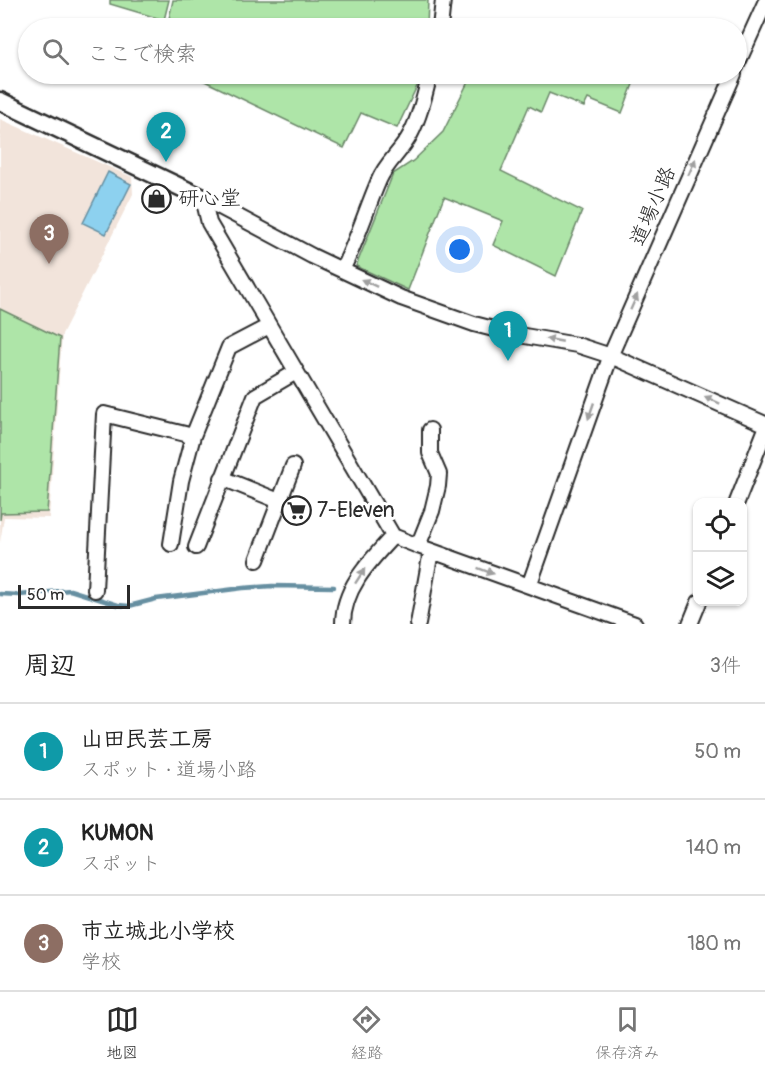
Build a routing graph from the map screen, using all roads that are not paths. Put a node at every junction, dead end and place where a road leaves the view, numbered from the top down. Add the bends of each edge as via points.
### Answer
1 (443, 0) edge
2 (765, 3) edge
3 (441, 18) edge
4 (747, 43) edge
5 (428, 84) edge
6 (730, 84) edge
7 (0, 101) edge
8 (203, 198) junction
9 (342, 270) junction
10 (269, 326) junction
11 (611, 356) junction
12 (296, 372) junction
13 (765, 424) edge
14 (430, 430) dead end
15 (765, 431) edge
16 (193, 436) junction
17 (293, 466) dead end
18 (222, 478) junction
19 (739, 498) edge
20 (279, 501) junction
21 (393, 536) junction
22 (171, 544) dead end
23 (196, 547) dead end
24 (424, 549) junction
25 (257, 560) dead end
26 (529, 586) junction
27 (95, 590) dead end
28 (697, 606) edge
29 (626, 622) edge
30 (344, 624) edge
31 (418, 624) edge
32 (690, 624) edge

1 - 3 street
2 - 4 street
5 - 9 street via 411,134 387,164
11 -> 6 street, 道場小路
7 - 8 street
8 - 9 street
8 - 10 street via 209,223
11 -> 9 street via 474,324 401,298
10 - 12 street
10 - 16 street via 229,347
13 -> 11 street
11 -> 26 street, 道場小路
12 - 18 street via 255,396
12 - 21 street
14 - 24 street via 430,453 439,474
15 - 19 street
16 - 22 street
16 - 27 street via 104,414
17 - 20 street
18 - 20 street
18 - 23 street
20 - 25 street
21 - 24 street
30 -> 21 street via 346,599 362,571
24 -> 26 street
24 - 31 street
26 - 29 street
28 - 32 street

